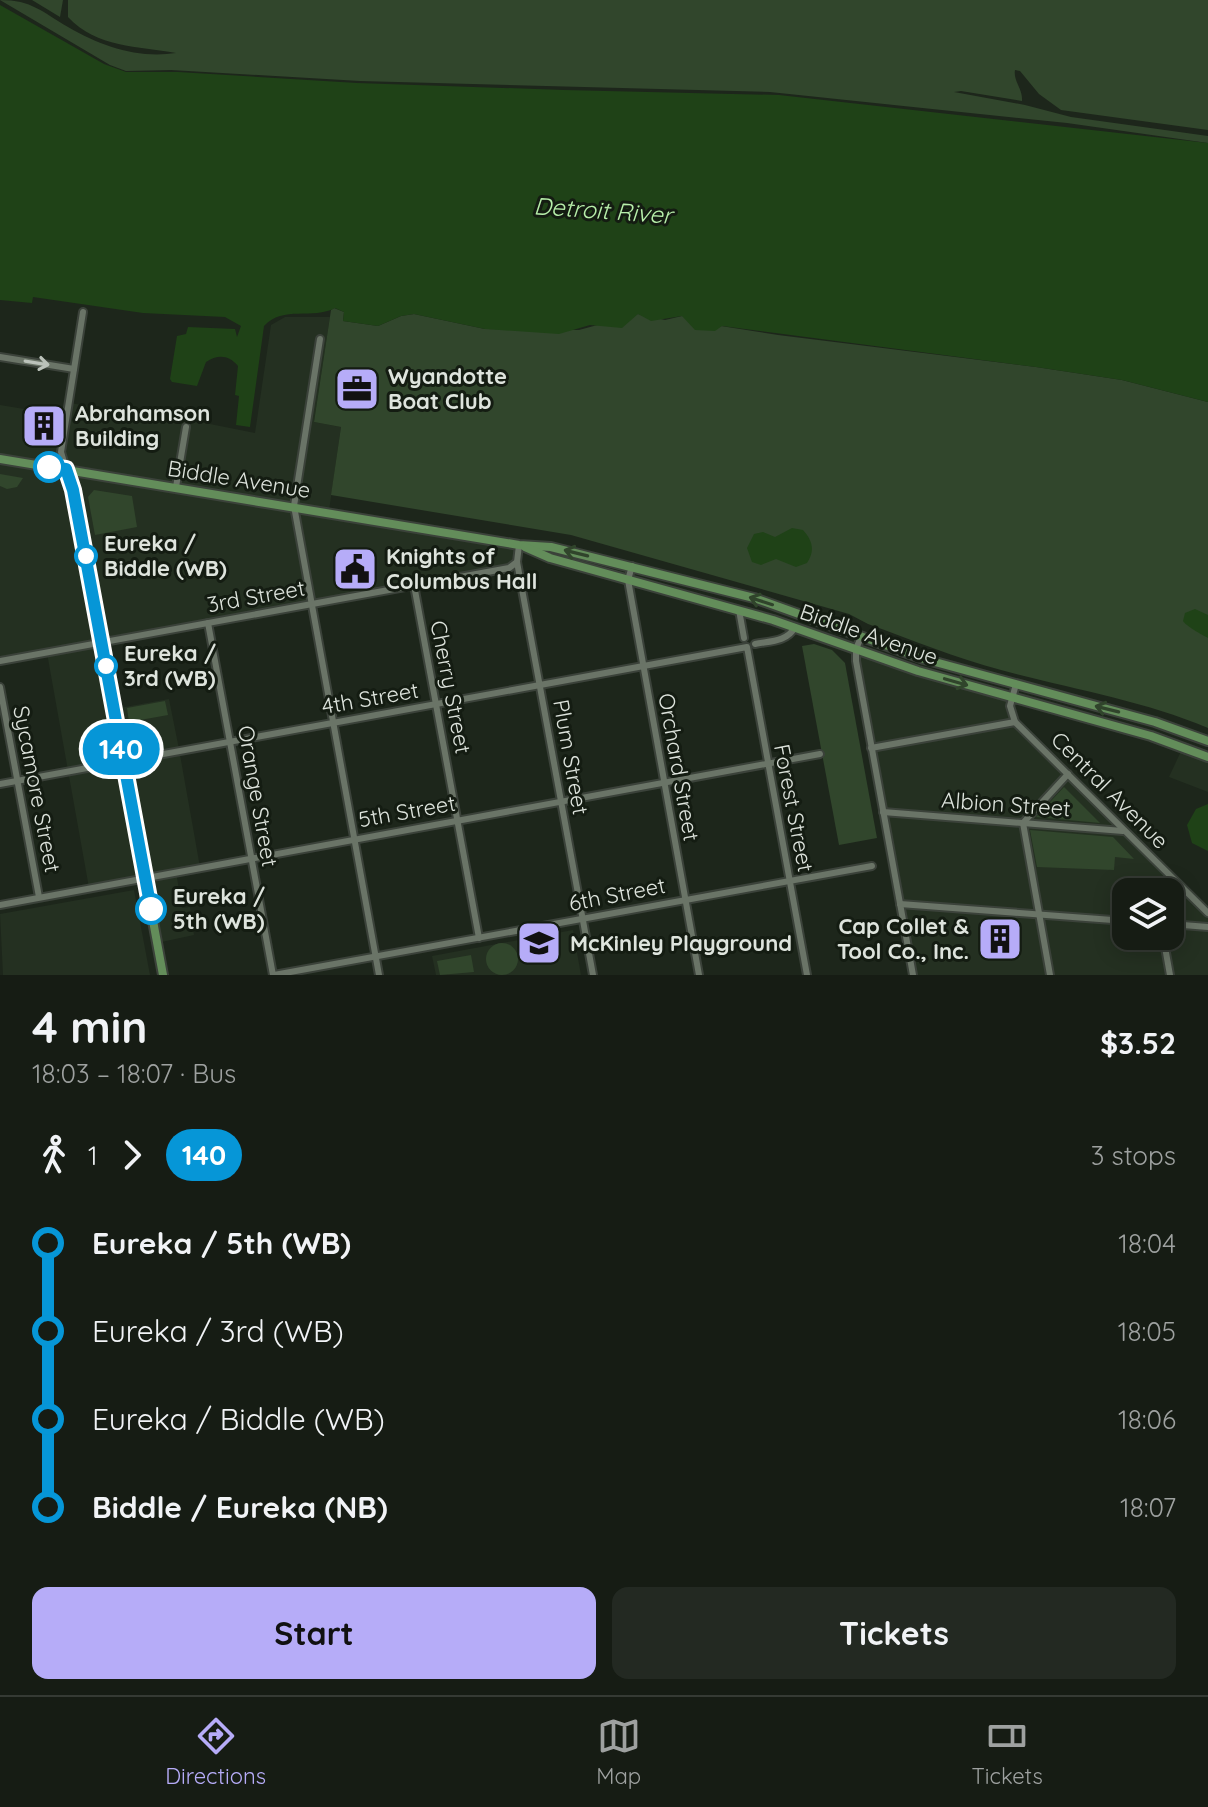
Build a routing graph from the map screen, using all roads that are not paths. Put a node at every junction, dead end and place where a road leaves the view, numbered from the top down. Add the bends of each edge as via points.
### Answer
1 (83, 312) dead end
2 (320, 339) dead end
3 (0, 357) edge
4 (74, 369) junction
5 (186, 427) dead end
6 (0, 459) edge
7 (66, 469) junction
8 (176, 487) junction
9 (294, 506) junction
10 (519, 545) junction
11 (517, 562) junction
12 (632, 566) junction
13 (628, 580) junction
14 (414, 585) junction
15 (311, 604) junction
16 (739, 610) junction
17 (208, 623) junction
18 (795, 627) junction
19 (861, 637) junction
20 (744, 638) dead end
21 (102, 643) junction
22 (755, 644) dead end
23 (747, 647) joint
24 (856, 649) junction
25 (0, 661) edge
26 (643, 665) junction
27 (1016, 684) junction
28 (540, 685) junction
29 (0, 687) edge
30 (1012, 697) junction
31 (437, 704) junction
32 (1015, 722) junction
33 (1155, 722) junction
34 (333, 723) junction
35 (1151, 736) junction
36 (230, 741) junction
37 (1208, 741) edge
38 (871, 748) junction
39 (820, 754) dead end
40 (1208, 757) edge
41 (124, 761) junction
42 (767, 763) junction
43 (1068, 774) junction
44 (18, 780) junction
45 (665, 783) junction
46 (0, 784) edge
47 (561, 802) junction
48 (883, 812) junction
49 (458, 820) junction
50 (1023, 823) junction
51 (1125, 831) junction
52 (354, 839) junction
53 (251, 858) junction
54 (872, 866) dead end
55 (145, 877) junction
56 (790, 881) junction
57 (39, 897) junction
58 (685, 900) junction
59 (900, 904) junction
60 (0, 905) edge
61 (1208, 913) edge
62 (1039, 915) junction
63 (583, 919) junction
64 (1112, 920) edge
65 (1184, 925) edge
66 (1208, 927) edge
67 (479, 938) junction
68 (1166, 950) edge
69 (376, 956) junction
70 (163, 975) edge
71 (273, 975) edge
72 (379, 975) edge
73 (593, 975) edge
74 (699, 975) edge
75 (807, 975) edge
76 (913, 975) edge
77 (1050, 975) edge
78 (1170, 975) edge

1 - 4 street
2 - 9 street
3 -> 4 street
4 - 7 street via 61,452
5 - 8 street
6 - 7 main road, Biddle Avenue
7 - 8 main road, Biddle Avenue
7 - 21 main road
8 - 9 main road, Biddle Avenue
9 - 10 main road, Biddle Avenue
9 - 15 street
10 - 11 street, Plum Street
12 -> 10 main road, Biddle Avenue
10 - 13 main road, Biddle Avenue
11 - 14 street, 3rd Street via 509,568
11 - 28 street, Plum Street
12 - 13 street, Orchard Street
19 -> 12 main road, Biddle Avenue via 754,598
13 - 16 main road, Biddle Avenue
13 - 26 street, Orchard Street
14 - 15 street, 3rd Street
14 - 31 street, Cherry Street
15 - 17 street, 3rd Street
15 - 34 street
16 - 18 main road, Biddle Avenue
16 - 20 street
17 - 21 street, 3rd Street
17 - 36 street, Orange Street
18 - 22 street via 790,636
18 - 24 main road, Biddle Avenue
19 - 24 street
19 - 27 main road, Biddle Avenue
21 - 25 street, 3rd Street
21 - 41 main road
23 - 26 street, 4th Street
23 - 42 street, Forest Street
24 -> 30 main road, Biddle Avenue
24 - 38 street
26 - 28 street, 4th Street
26 - 45 street, Orchard Street
27 - 30 street
33 -> 27 main road, Biddle Avenue
28 - 31 street, 4th Street
28 - 47 street, Plum Street
29 - 44 street, Sycamore Street
30 - 32 street via 1010,714
30 - 35 main road, Biddle Avenue
31 - 34 street, 4th Street
31 - 49 street, Cherry Street
32 - 38 street
32 - 43 street, Central Avenue
33 - 35 main road
33 - 37 main road, Biddle Avenue
34 - 36 street, 4th Street
34 - 52 street
35 - 40 main road, Biddle Avenue
36 - 41 street, 4th Street
36 - 53 street, Orange Street
38 - 48 street
39 - 42 street, 5th Street
41 - 44 street, 4th Street
41 - 55 main road
42 - 45 street, 5th Street
42 - 56 street, Forest Street
43 - 50 street
43 - 51 street, Central Avenue
44 - 46 street, 4th Street
44 - 57 street, Sycamore Street
45 - 47 street, 5th Street
45 - 58 street, Orchard Street
47 - 49 street, 5th Street
47 - 63 street, Plum Street
48 - 50 street, Albion Street
48 - 59 street
49 - 52 street, 5th Street
49 - 67 street, Cherry Street
50 - 51 street, Albion Street
50 - 62 street
51 - 61 street, Central Avenue
52 - 53 street, 5th Street
52 - 69 street
53 - 55 street, 5th Street
53 - 71 street, Orange Street
54 - 56 street, 6th Street
55 - 57 street, 5th Street
55 - 70 main road
56 - 58 street, 6th Street
56 - 75 street, Forest Street
57 - 60 street, 5th Street
58 - 63 street, 6th Street
58 - 74 street, Orchard Street
59 - 62 street
59 - 76 street
62 - 64 street
62 - 77 street
63 - 67 street, 6th Street
63 - 73 street, Plum Street
65 - 66 street
67 - 69 street, 6th Street
68 - 78 street
69 - 71 street, 6th Street
69 - 72 street

